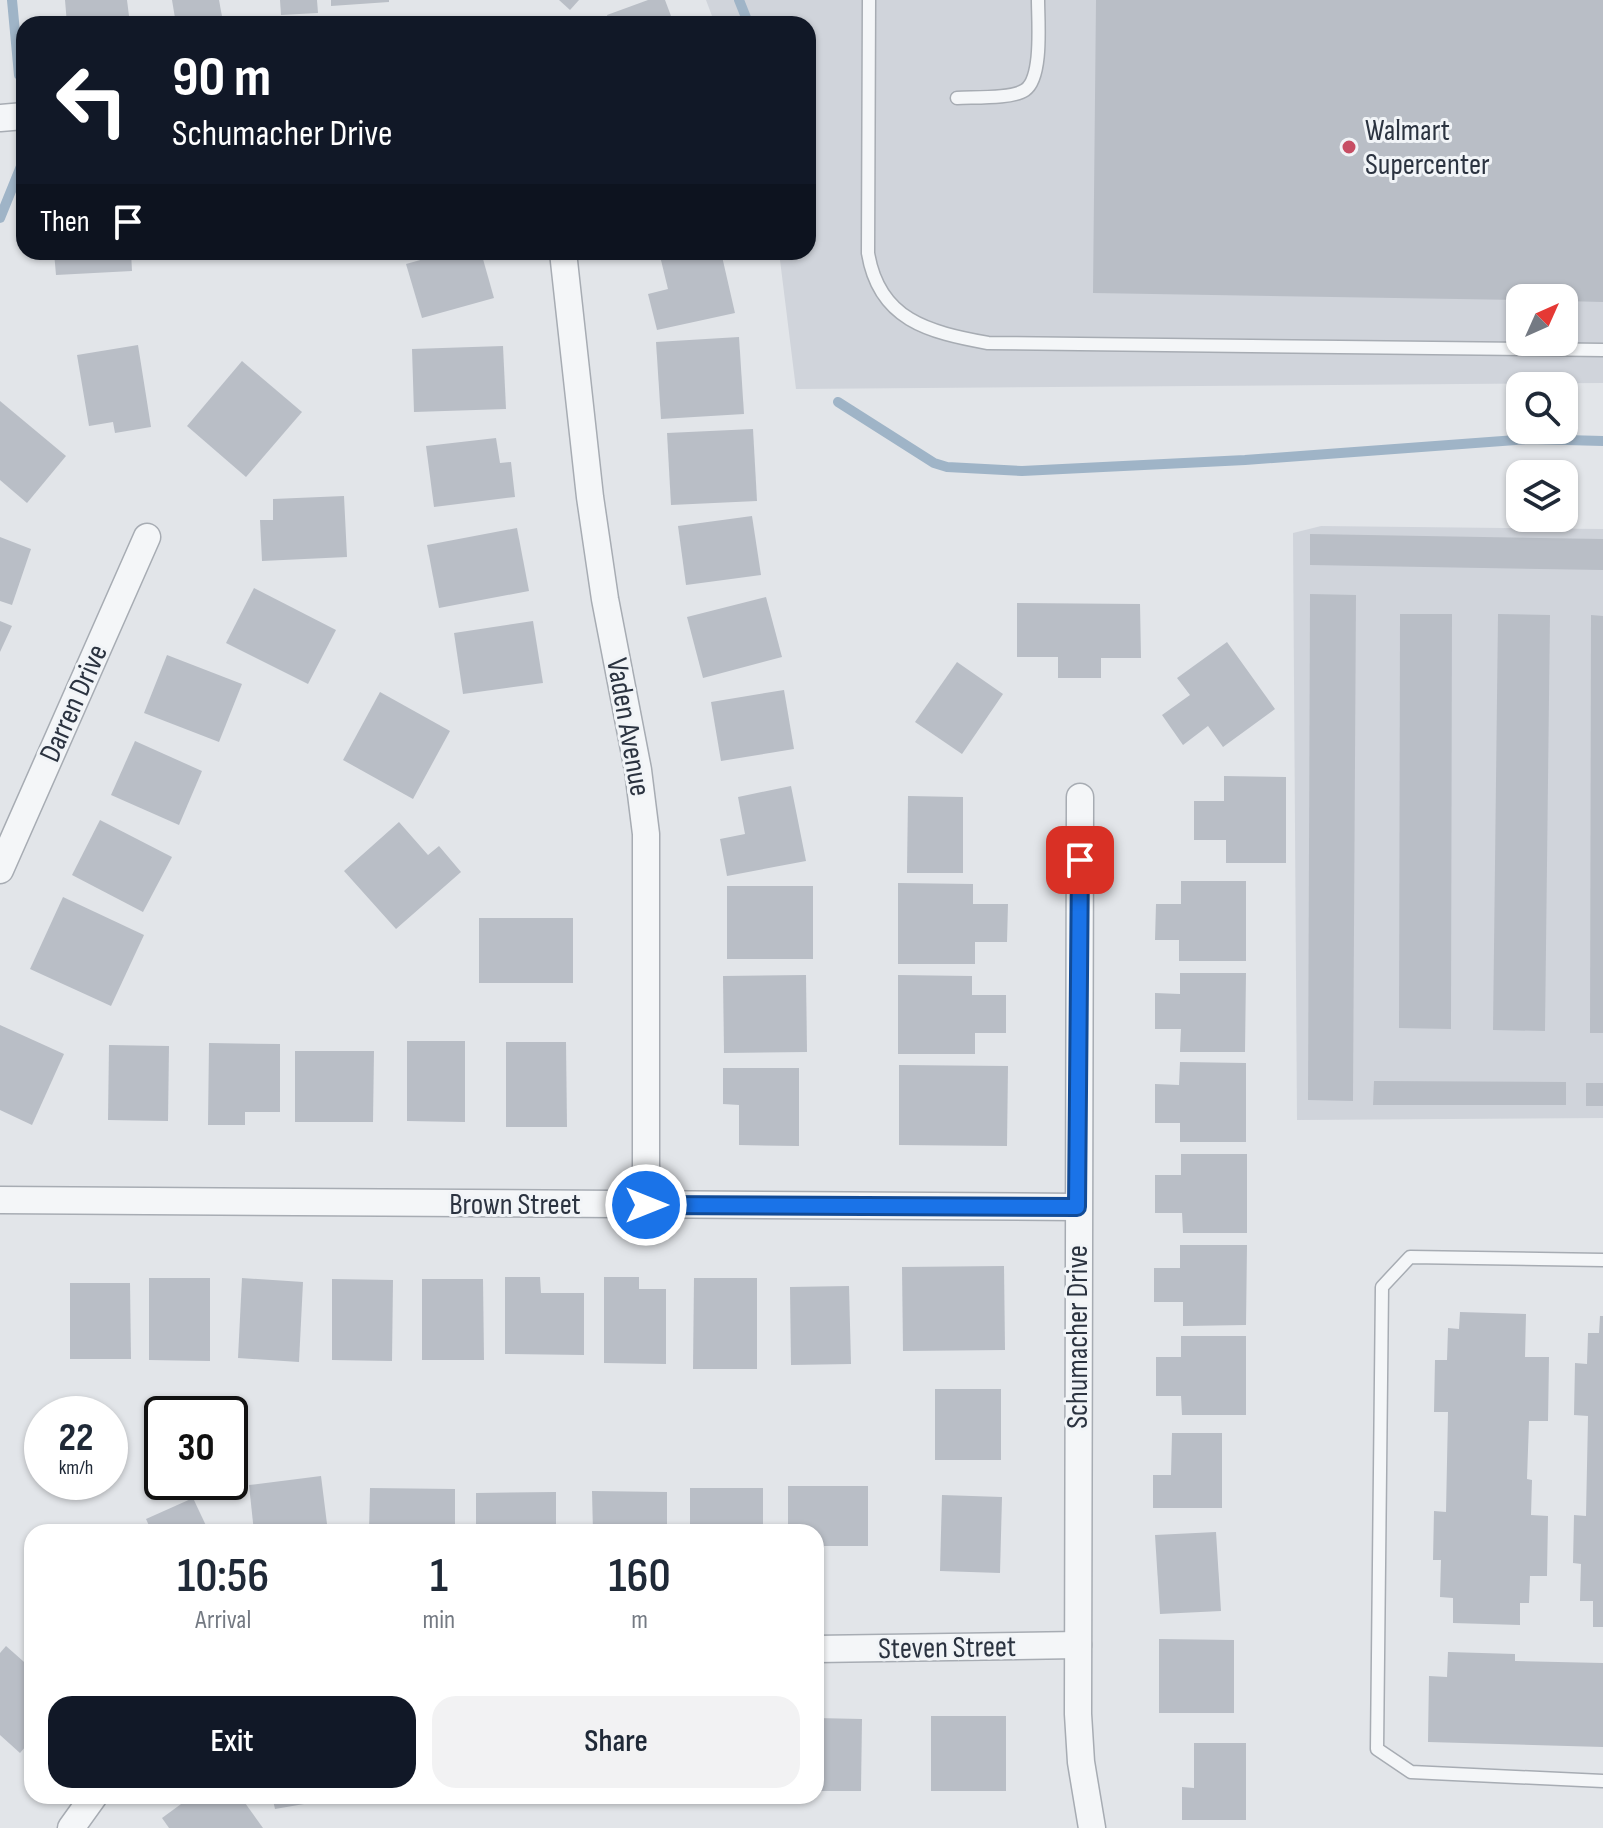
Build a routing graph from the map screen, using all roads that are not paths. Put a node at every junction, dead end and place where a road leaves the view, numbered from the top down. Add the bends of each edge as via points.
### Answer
1 (869, 0) edge
2 (1038, 0) edge
3 (957, 98) dead end
4 (564, 260) edge
5 (1603, 350) edge
6 (147, 537) dead end
7 (1080, 797) dead end
8 (0, 870) edge
9 (0, 1200) edge
10 (646, 1205) junction
11 (1077, 1207) junction
12 (1603, 1260) edge
13 (1078, 1645) junction
14 (824, 1649) edge
15 (1603, 1781) edge
16 (88, 1804) edge
17 (71, 1828) edge
18 (1092, 1828) edge

1 - 5 lane via 868,253 871,276 884,299 906,318 945,335 988,343
2 - 3 lane via 1036,78 1025,91
4 - 10 street, Vaden Avenue via 590,497 646,834
6 - 8 street, Darren Drive
7 - 11 street, Schumacher Drive
9 - 10 street, Brown Street
10 - 11 street, Brown Street
11 - 13 street, Schumacher Drive
12 - 15 lane via 1410,1257 1382,1287 1377,1749 1411,1772
13 - 14 street, Steven Street
13 - 18 street, Schumacher Drive via 1081,1762
16 - 17 street

